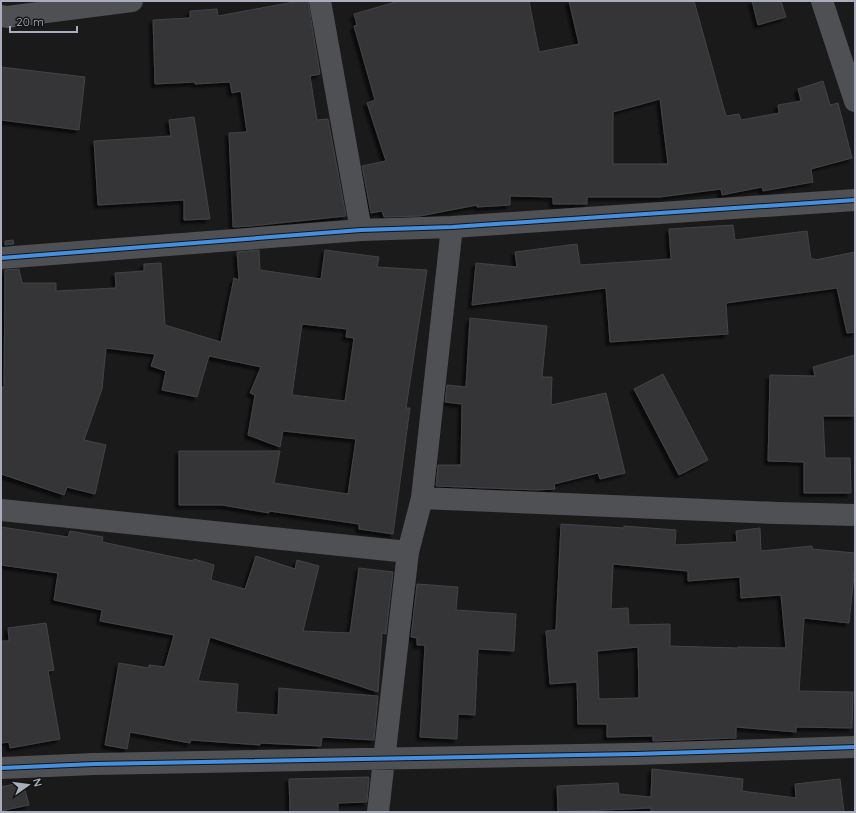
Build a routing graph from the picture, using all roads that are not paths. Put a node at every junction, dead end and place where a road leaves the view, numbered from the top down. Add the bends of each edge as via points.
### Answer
1 (132, 1) edge
2 (320, 1) edge
3 (822, 1) edge
4 (1, 16) edge
5 (855, 101) edge
6 (855, 200) edge
7 (452, 227) junction
8 (362, 230) junction
9 (1, 258) edge
10 (422, 498) junction
11 (1, 510) edge
12 (855, 515) edge
13 (408, 552) junction
14 (855, 747) edge
15 (385, 758) junction
16 (1, 768) edge
17 (378, 812) edge

1 - 4 street
2 - 8 street
3 - 5 street
6 - 7 street
7 - 8 street
7 - 10 street
8 - 9 street
10 - 12 street
10 - 13 street
11 - 13 street
13 - 15 street
14 - 15 street
15 - 16 street
15 - 17 street

